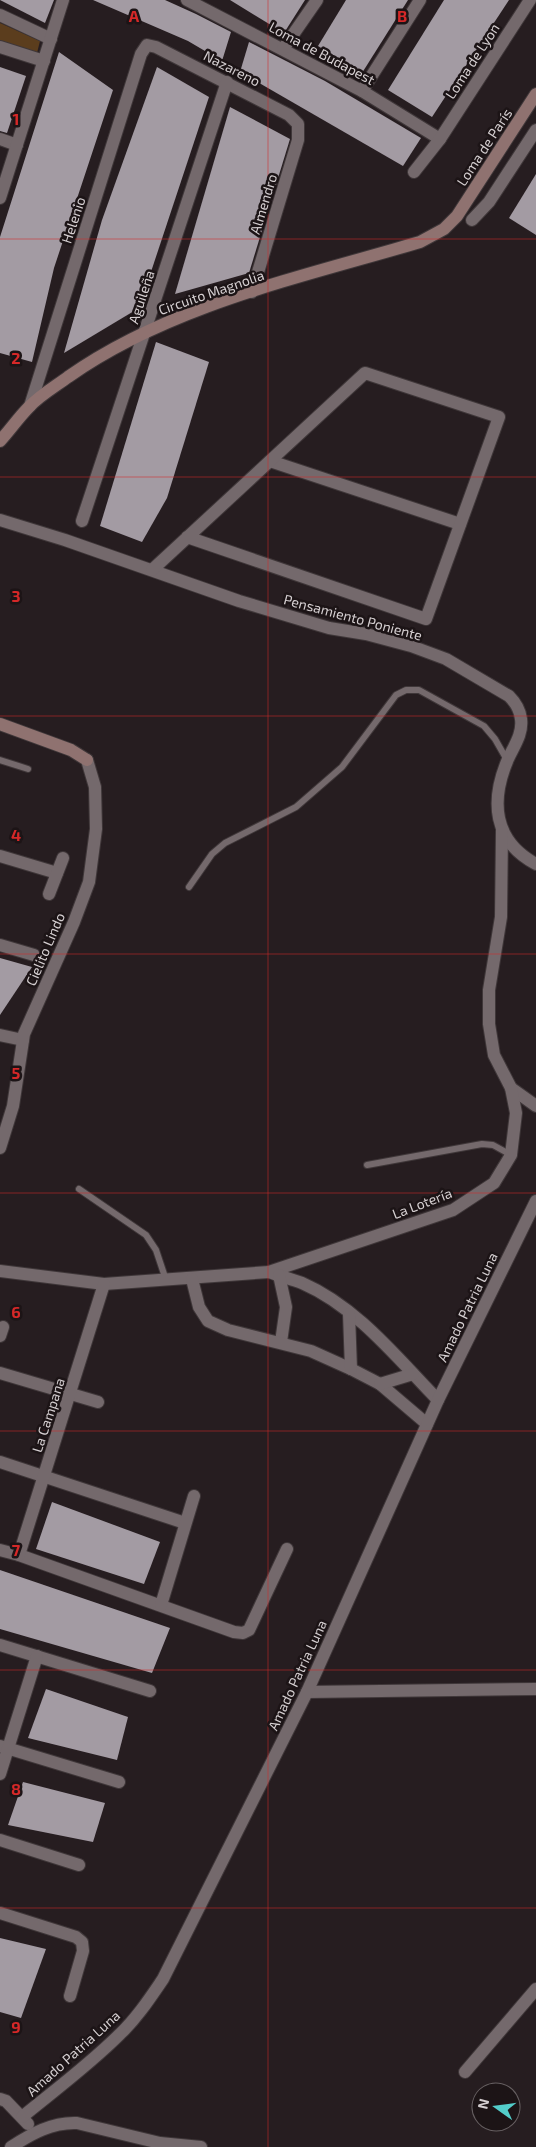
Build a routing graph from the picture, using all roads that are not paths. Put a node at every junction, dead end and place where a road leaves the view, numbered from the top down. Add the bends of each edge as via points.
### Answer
1 (63, 0) edge
2 (187, 0) edge
3 (316, 0) edge
4 (420, 0) edge
5 (530, 0) edge
6 (208, 4) edge
7 (0, 15) edge
8 (51, 39) junction
9 (147, 45) joint
10 (0, 47) edge
11 (283, 49) junction
12 (44, 61) junction
13 (227, 82) junction
14 (362, 91) junction
15 (536, 94) edge
16 (298, 124) joint
17 (536, 130) edge
18 (0, 139) edge
19 (440, 139) junction
20 (17, 145) junction
21 (414, 172) dead end
22 (0, 198) edge
23 (457, 216) joint
24 (472, 220) dead end
25 (252, 292) junction
26 (146, 332) junction
27 (30, 406) junction
28 (0, 441) edge
29 (270, 461) junction
30 (0, 520) edge
31 (82, 521) dead end
32 (460, 524) junction
33 (187, 537) junction
34 (152, 570) junction
35 (0, 724) edge
36 (0, 760) edge
37 (507, 760) junction
38 (28, 769) dead end
39 (502, 830) junction
40 (0, 856) edge
41 (63, 858) dead end
42 (536, 864) edge
43 (57, 874) junction
44 (189, 887) dead end
45 (49, 894) dead end
46 (0, 945) edge
47 (34, 955) dead end
48 (0, 1034) edge
49 (23, 1040) junction
50 (511, 1088) junction
51 (536, 1106) edge
52 (0, 1148) edge
53 (511, 1155) junction
54 (367, 1164) dead end
55 (79, 1189) dead end
56 (536, 1201) edge
57 (0, 1271) edge
58 (274, 1274) junction
59 (192, 1279) junction
60 (167, 1281) junction
61 (104, 1284) junction
62 (349, 1314) junction
63 (281, 1342) junction
64 (351, 1369) junction
65 (0, 1373) edge
66 (413, 1374) junction
67 (380, 1384) junction
68 (70, 1396) junction
69 (438, 1400) junction
70 (98, 1402) dead end
71 (427, 1424) junction
72 (0, 1462) edge
73 (44, 1476) junction
74 (194, 1496) dead end
75 (185, 1523) junction
76 (287, 1549) dead end
77 (0, 1550) edge
78 (19, 1555) junction
79 (160, 1605) junction
80 (0, 1645) edge
81 (37, 1656) junction
82 (536, 1689) edge
83 (150, 1691) dead end
84 (308, 1692) junction
85 (4, 1748) edge
86 (0, 1774) edge
87 (119, 1782) dead end
88 (0, 1840) edge
89 (79, 1865) dead end
90 (0, 1913) edge
91 (536, 1989) edge
92 (70, 1996) dead end
93 (466, 2072) dead end
94 (0, 2099) edge
95 (22, 2117) junction
96 (35, 2131) junction
97 (11, 2147) edge
98 (201, 2147) edge

1 - 8 street
2 - 6 street, Loma de Budapest
3 - 11 street
4 - 14 street
5 - 19 street, Loma de Lyon
6 - 11 street, Loma de Budapest
7 - 8 street
8 - 12 street
9 - 13 street, Nazareno
9 - 27 street, Helenio via 141,54
10 - 12 street
11 - 14 street, Loma de Budapest
12 - 20 street
13 - 16 street, Nazareno via 289,115
13 - 26 street, Aguileña
14 - 19 street, Loma de Budapest
15 - 23 street, Loma de París
16 - 25 street, Almendro via 298,140
17 - 24 street via 489,202
18 - 20 street
19 - 21 street, Loma de Lyon
20 - 22 street
23 - 25 street, Circuito Magnolia via 444,229 420,242
25 - 26 street, Circuito Magnolia
26 - 27 street, Circuito Magnolia via 97,357
26 - 31 street, Aguileña
27 - 28 street, Circuito Magnolia
29 - 32 street
29 - 32 street via 365,373 499,417
29 - 33 street
30 - 34 street, Pensamiento Poniente
32 - 33 street via 426,619
33 - 34 street
34 - 37 street, Pensamiento Poniente via 311,623 411,646 446,659 517,704 522,720 520,736
35 - 49 street, Cielito Lindo via 71,750 87,760 95,788 96,829 89,882
36 - 38 lane
37 - 39 street, Pensamiento Poniente via 497,806
37 - 44 lane via 484,726 420,690 406,690 396,695 342,767 296,807 225,843 212,854
39 - 42 street, Pensamiento Poniente via 521,856
39 - 50 street, La Lotería via 501,917 489,990 489,1024 494,1055
40 - 43 street
41 - 43 street
43 - 45 street
46 - 47 street
48 - 49 street
49 - 52 street, Cielito Lindo via 13,1106
50 - 51 street
50 - 53 street, La Lotería via 516,1113
53 - 54 lane via 493,1145 482,1144
53 - 58 street, La Lotería via 494,1183 453,1210
55 - 60 lane via 146,1236 156,1250
56 - 69 street, Amado Patria Luna
57 - 61 street, La Lotería
58 - 59 street, La Lotería
58 - 62 street via 302,1283
58 - 63 street via 286,1307
59 - 60 street, La Lotería
59 - 63 street via 199,1307 208,1321 228,1330
60 - 61 street, La Lotería
61 - 68 street, La Campana
62 - 64 street
62 - 66 street via 375,1334
63 - 64 street
64 - 67 street
65 - 68 street
66 - 67 street
66 - 69 street
67 - 71 street
68 - 70 street
68 - 73 street, La Campana
69 - 71 street, Amado Patria Luna
71 - 84 street, Amado Patria Luna
72 - 73 street
73 - 75 street
73 - 78 street, La Campana
74 - 75 street
75 - 79 street
76 - 79 street via 249,1630 243,1634
77 - 78 street
78 - 79 street
80 - 81 street
81 - 83 street
81 - 85 street
82 - 84 street
84 - 95 street, Amado Patria Luna via 163,1979 121,2034
85 - 86 street
85 - 87 street
88 - 89 street
90 - 92 street via 76,1937 82,1942 83,1951
91 - 93 street
94 - 95 street
95 - 96 street
96 - 97 street
96 - 98 street via 65,2122 77,2122 160,2142

